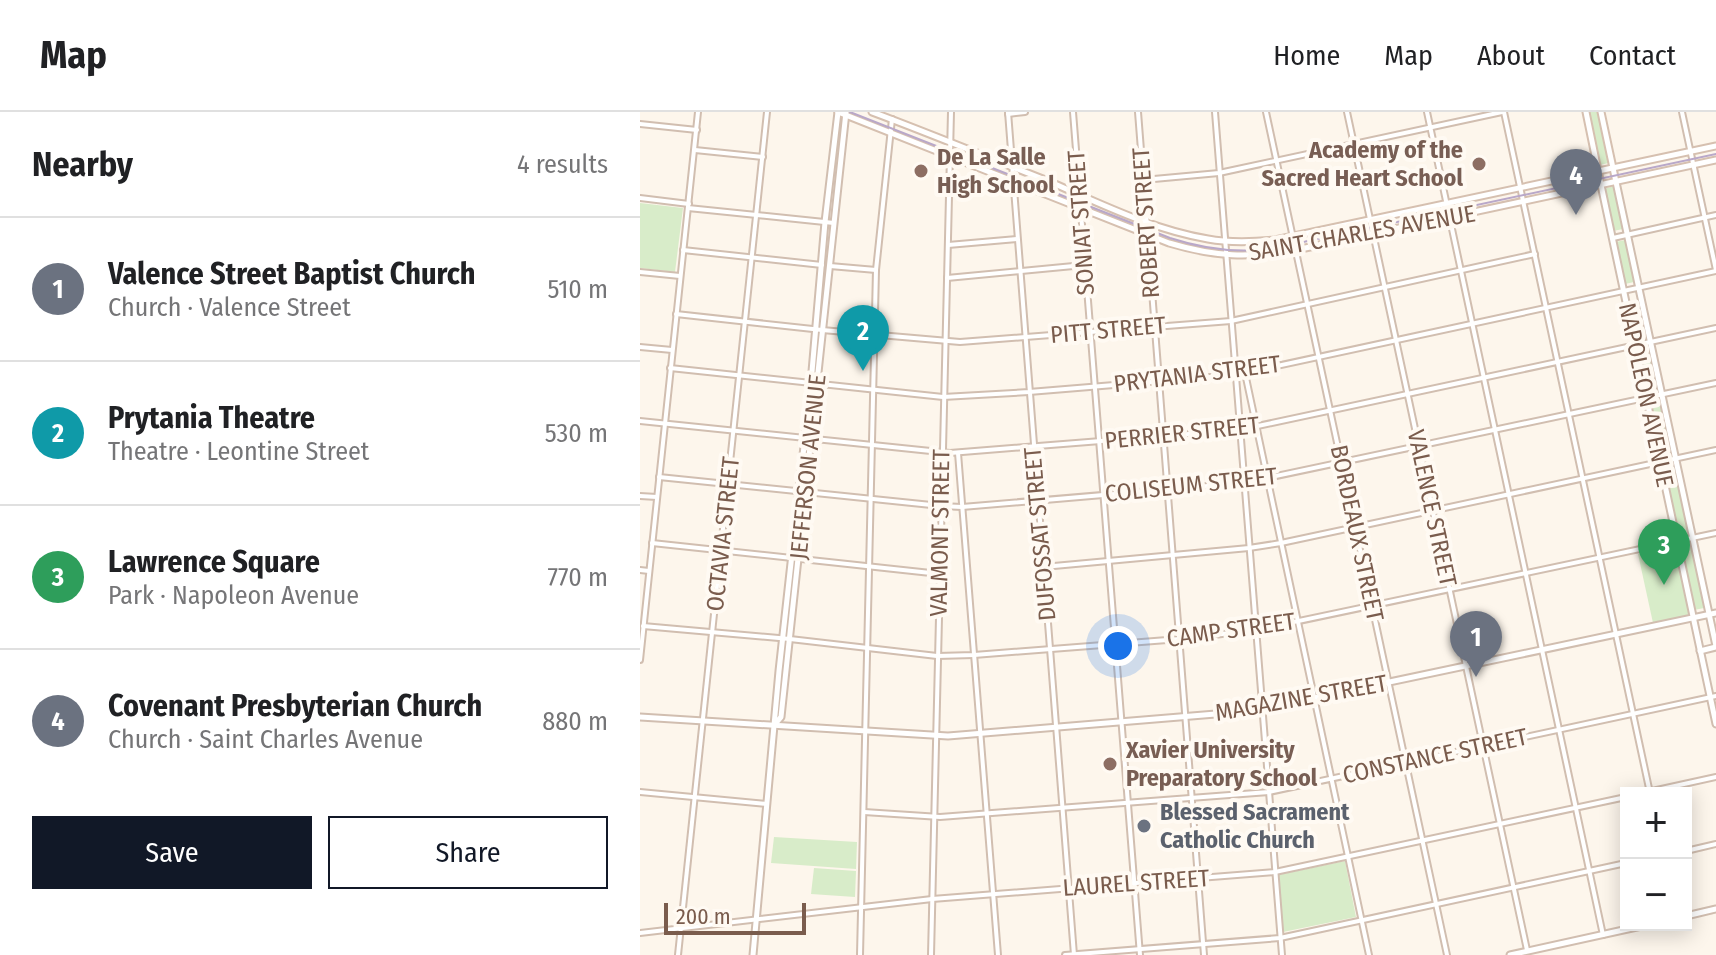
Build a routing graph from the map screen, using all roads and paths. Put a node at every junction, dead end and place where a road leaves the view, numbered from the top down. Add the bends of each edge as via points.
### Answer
1 (698, 112) edge
2 (767, 112) edge
3 (838, 112) edge
4 (872, 112) edge
5 (951, 112) edge
6 (1025, 112) edge
7 (1073, 112) edge
8 (1138, 112) edge
9 (1215, 112) edge
10 (1266, 112) edge
11 (1347, 112) edge
12 (1427, 112) edge
13 (1503, 112) edge
14 (1586, 112) edge
15 (1601, 112) edge
16 (1682, 112) edge
17 (1008, 113) edge
18 (846, 114) edge
19 (892, 119) junction
20 (640, 124) edge
21 (1430, 127) junction
22 (697, 130) junction
23 (890, 134) junction
24 (950, 141) junction
25 (1353, 144) junction
26 (1716, 146) edge
27 (695, 150) junction
28 (1691, 152) junction
29 (763, 157) junction
30 (949, 157) junction
31 (1666, 157) junction
32 (1277, 160) junction
33 (1716, 160) edge
34 (1694, 165) junction
35 (1011, 167) junction
36 (1613, 168) junction
37 (1598, 171) junction
38 (1669, 171) junction
39 (1219, 173) junction
40 (1143, 180) junction
41 (1013, 182) junction
42 (1616, 182) junction
43 (1601, 185) junction
44 (1521, 188) junction
45 (1079, 194) junction
46 (640, 198) edge
47 (1524, 202) junction
48 (1446, 204) junction
49 (688, 206) junction
50 (1080, 208) junction
51 (757, 215) junction
52 (1716, 215) edge
53 (1449, 218) junction
54 (1705, 218) junction
55 (1370, 220) junction
56 (1146, 221) junction
57 (825, 222) junction
58 (834, 223) junction
59 (1148, 235) junction
60 (1373, 235) junction
61 (1628, 235) junction
62 (1293, 236) junction
63 (1612, 238) junction
64 (1017, 239) junction
65 (1225, 241) junction
66 (948, 245) junction
67 (683, 250) junction
68 (1296, 250) junction
69 (1535, 254) junction
70 (1226, 256) junction
71 (753, 257) junction
72 (826, 265) junction
73 (1084, 265) junction
74 (876, 270) junction
75 (1461, 270) junction
76 (1716, 271) edge
77 (640, 272) edge
78 (1020, 272) junction
79 (680, 276) junction
80 (947, 278) junction
81 (1384, 287) junction
82 (1639, 288) junction
83 (1624, 291) junction
84 (1308, 303) junction
85 (1546, 308) junction
86 (676, 314) junction
87 (746, 321) junction
88 (1231, 321) junction
89 (1472, 324) junction
90 (1154, 326) junction
91 (1716, 328) edge
92 (819, 330) junction
93 (1089, 332) junction
94 (874, 334) junction
95 (1025, 337) junction
96 (1395, 340) junction
97 (945, 341) junction
98 (1651, 342) junction
99 (1635, 345) junction
100 (640, 347) edge
101 (672, 350) junction
102 (1319, 356) junction
103 (1558, 362) junction
104 (670, 368) junction
105 (1245, 373) junction
106 (1235, 375) junction
107 (740, 376) junction
108 (1484, 378) junction
109 (1159, 381) junction
110 (1716, 383) edge
111 (814, 384) junction
112 (1093, 386) junction
113 (873, 389) junction
114 (1029, 392) junction
115 (1407, 394) junction
116 (1662, 394) junction
117 (943, 397) junction
118 (1646, 397) junction
119 (1331, 410) junction
120 (1569, 414) junction
121 (640, 421) edge
122 (665, 424) junction
123 (1256, 426) junction
124 (734, 430) junction
125 (1239, 430) junction
126 (1495, 430) junction
127 (808, 437) junction
128 (1163, 437) junction
129 (1098, 442) junction
130 (872, 444) junction
131 (1418, 446) junction
132 (1033, 447) junction
133 (1716, 450) edge
134 (942, 453) junction
135 (958, 453) junction
136 (1676, 458) junction
137 (1342, 462) junction
138 (1660, 462) junction
139 (659, 477) junction
140 (1267, 478) junction
141 (1583, 478) junction
142 (1243, 483) junction
143 (728, 484) junction
144 (1168, 490) junction
145 (802, 491) junction
146 (1509, 494) junction
147 (1103, 495) junction
148 (640, 496) edge
149 (657, 497) junction
150 (872, 499) junction
151 (1038, 500) junction
152 (941, 506) junction
153 (962, 507) junction
154 (1432, 511) junction
155 (1356, 527) junction
156 (1716, 533) edge
157 (1693, 538) junction
158 (1677, 542) junction
159 (652, 543) junction
160 (1281, 543) junction
161 (1249, 548) junction
162 (721, 550) junction
163 (1173, 555) junction
164 (794, 557) junction
165 (1600, 558) junction
166 (1108, 561) junction
167 (869, 565) junction
168 (1043, 567) junction
169 (640, 570) edge
170 (649, 571) junction
171 (940, 574) junction
172 (1526, 574) junction
173 (1449, 590) junction
174 (1373, 606) junction
175 (1713, 614) edge
176 (1693, 619) junction
177 (1298, 622) junction
178 (643, 626) junction
179 (1256, 630) junction
180 (713, 632) junction
181 (1617, 634) junction
182 (786, 639) junction
183 (1180, 639) junction
184 (1115, 643) junction
185 (641, 644) edge
186 (1716, 647) edge
187 (867, 648) junction
188 (1049, 649) junction
189 (1542, 651) junction
190 (1700, 651) junction
191 (974, 655) junction
192 (937, 656) junction
193 (640, 660) edge
194 (1466, 667) junction
195 (1389, 683) junction
196 (1713, 696) edge
197 (1314, 699) junction
198 (1262, 710) junction
199 (1633, 713) junction
200 (640, 717) edge
201 (1186, 717) junction
202 (703, 720) junction
203 (1122, 722) junction
204 (774, 724) junction
205 (1716, 724) edge
206 (1056, 728) junction
207 (1559, 729) junction
208 (866, 730) junction
209 (981, 734) junction
210 (937, 735) junction
211 (1482, 745) junction
212 (1406, 762) junction
213 (1716, 777) edge
214 (1331, 778) junction
215 (1649, 787) edge
216 (1672, 787) edge
217 (640, 792) edge
218 (1269, 792) junction
219 (1192, 797) junction
220 (696, 798) junction
221 (1620, 798) edge
222 (1128, 803) junction
223 (767, 804) junction
224 (1576, 807) junction
225 (1062, 809) junction
226 (864, 812) junction
227 (987, 814) junction
228 (934, 817) junction
229 (1499, 824) junction
230 (1423, 841) junction
231 (1716, 844) edge
232 (1692, 850) edge
233 (1348, 856) junction
234 (1620, 864) edge
235 (1589, 871) junction
236 (1275, 872) junction
237 (1199, 879) junction
238 (1135, 883) junction
239 (1069, 888) junction
240 (1513, 888) junction
241 (993, 894) junction
242 (932, 899) junction
243 (1436, 904) junction
244 (861, 907) junction
245 (1716, 909) edge
246 (1692, 915) edge
247 (757, 919) junction
248 (1362, 920) junction
249 (681, 928) junction
250 (1620, 931) edge
251 (640, 933) edge
252 (1603, 935) junction
253 (1280, 938) junction
254 (1204, 943) junction
255 (1527, 951) junction
256 (1140, 952) edge
257 (678, 955) edge
258 (753, 955) edge
259 (860, 955) edge
260 (931, 955) edge
261 (998, 955) edge
262 (1065, 955) edge
263 (1074, 955) edge
264 (1204, 955) edge
265 (1282, 955) edge
266 (1369, 955) edge
267 (1447, 955) edge
268 (1510, 955) edge

1 - 22 street
2 - 29 street, OCTAVIA STREET
3 - 18 street, SAINT CHARLES AVENUE
3 - 57 street, JEFFERSON AVENUE
4 - 19 street, SAINT CHARLES AVENUE
5 - 24 street, VALMONT STREET
6 - 17 street
7 - 45 street, SONIAT STREET
8 - 40 street, ROBERT STREET
9 - 39 street
10 - 32 street, BORDEAUX STREET
11 - 25 street, VALENCE STREET
12 - 21 street
13 - 21 street
13 - 44 street
14 - 37 street, NAPOLEON AVENUE
15 - 36 street, NAPOLEON AVENUE
16 - 28 street
17 - 35 street, DUFOSSAT STREET
18 - 23 street, SAINT CHARLES AVENUE
18 - 58 street, JEFFERSON AVENUE
19 - 23 street
19 - 24 street, SAINT CHARLES AVENUE
20 - 22 street
21 - 25 street
21 - 48 street
22 - 27 street
23 - 30 street, SAINT CHARLES AVENUE
23 - 74 street
24 - 30 street, VALMONT STREET
24 - 35 street, SAINT CHARLES AVENUE
25 - 32 street
25 - 55 street, VALENCE STREET
26 - 28 street, SAINT CHARLES AVENUE
27 - 29 street
27 - 49 street
28 - 31 street, SAINT CHARLES AVENUE
28 - 34 street
29 - 51 street, OCTAVIA STREET
30 - 41 street, SAINT CHARLES AVENUE
30 - 66 street, VALMONT STREET
31 - 36 street, SAINT CHARLES AVENUE
31 - 38 street
32 - 39 street
32 - 62 street, BORDEAUX STREET
33 - 34 street, SAINT CHARLES AVENUE
34 - 38 street, SAINT CHARLES AVENUE
34 - 54 street
35 - 41 street, DUFOSSAT STREET
35 - 45 street, SAINT CHARLES AVENUE
36 - 37 street, SAINT CHARLES AVENUE
36 - 42 street, NAPOLEON AVENUE
37 - 43 street, NAPOLEON AVENUE
37 - 44 street, SAINT CHARLES AVENUE
38 - 42 street, SAINT CHARLES AVENUE
39 - 40 street
39 - 65 street
40 - 56 street, ROBERT STREET
41 - 50 street, SAINT CHARLES AVENUE
41 - 64 street, DUFOSSAT STREET
42 - 43 street, SAINT CHARLES AVENUE
42 - 61 street, NAPOLEON AVENUE
43 - 47 street, SAINT CHARLES AVENUE
43 - 63 street, NAPOLEON AVENUE
44 - 47 street
44 - 48 street, SAINT CHARLES AVENUE
45 - 50 street, SONIAT STREET
45 - 56 street, SAINT CHARLES AVENUE
46 - 49 street
47 - 53 street, SAINT CHARLES AVENUE
47 - 69 street
48 - 53 street
48 - 55 street, SAINT CHARLES AVENUE
49 - 51 street
49 - 67 street
50 - 59 street, SAINT CHARLES AVENUE
50 - 73 street, SONIAT STREET
51 - 57 street
51 - 71 street, OCTAVIA STREET
52 - 54 street
53 - 60 street, SAINT CHARLES AVENUE
53 - 75 street
54 - 61 street
54 - 76 street
55 - 60 street, VALENCE STREET
55 - 62 street, SAINT CHARLES AVENUE
56 - 59 street, ROBERT STREET
56 - 65 street, SAINT CHARLES AVENUE
57 - 58 street
57 - 72 street, JEFFERSON AVENUE
58 - 72 street, JEFFERSON AVENUE
59 - 70 street, SAINT CHARLES AVENUE
59 - 90 street, ROBERT STREET
60 - 68 street, SAINT CHARLES AVENUE
60 - 81 street, VALENCE STREET
61 - 63 street
61 - 82 street, NAPOLEON AVENUE
62 - 65 street, SAINT CHARLES AVENUE
62 - 68 street, BORDEAUX STREET
63 - 83 street, NAPOLEON AVENUE
64 - 66 street
64 - 78 street, DUFOSSAT STREET
65 - 70 street
66 - 80 street, VALMONT STREET
67 - 71 street
67 - 79 street
68 - 70 street, SAINT CHARLES AVENUE
68 - 84 street, BORDEAUX STREET
69 - 75 street, PITT STREET
69 - 85 street
70 - 88 street
71 - 72 street
71 - 87 street, OCTAVIA STREET
72 - 74 street
72 - 92 street, JEFFERSON AVENUE
73 - 78 street
73 - 93 street, SONIAT STREET
74 - 94 street
75 - 81 street, PITT STREET
75 - 89 street
76 - 82 street, PRYTANIA STREET
77 - 79 street
78 - 80 street
78 - 95 street, DUFOSSAT STREET
79 - 86 street
80 - 97 street, VALMONT STREET
81 - 84 street, PITT STREET
81 - 96 street, VALENCE STREET
82 - 83 street, PRYTANIA STREET
82 - 98 street, NAPOLEON AVENUE
83 - 85 street, PRYTANIA STREET
83 - 99 street, NAPOLEON AVENUE
84 - 88 street, PITT STREET
84 - 102 street, BORDEAUX STREET
85 - 89 street, PRYTANIA STREET
85 - 103 street
86 - 87 street, PITT STREET
86 - 101 street
87 - 92 street, PITT STREET
87 - 107 street, OCTAVIA STREET
88 - 90 street, PITT STREET
88 - 106 street
89 - 96 street, PRYTANIA STREET
89 - 108 street
90 - 93 street, PITT STREET
90 - 109 street, ROBERT STREET
91 - 98 street, PERRIER STREET
92 - 94 street, PITT STREET
92 - 111 street, JEFFERSON AVENUE
93 - 95 street, PITT STREET
93 - 112 street, SONIAT STREET
94 - 97 street, PITT STREET
94 - 113 street
95 - 97 street, PITT STREET
95 - 114 street, DUFOSSAT STREET
96 - 102 street, PRYTANIA STREET
96 - 115 street, VALENCE STREET
97 - 117 street, VALMONT STREET
98 - 99 street, PERRIER STREET
98 - 116 street, NAPOLEON AVENUE
99 - 103 street, PERRIER STREET
99 - 118 street, NAPOLEON AVENUE
100 - 101 street
101 - 104 street
102 - 105 street, PRYTANIA STREET
102 - 119 street, BORDEAUX STREET
103 - 108 street, PERRIER STREET
103 - 120 street
104 - 107 street, PRYTANIA STREET
104 - 122 street
105 - 106 street, PRYTANIA STREET
105 - 123 street
106 - 109 street, PRYTANIA STREET
106 - 125 street
107 - 111 street, PRYTANIA STREET
107 - 124 street, OCTAVIA STREET
108 - 115 street, PERRIER STREET
108 - 126 street
109 - 112 street, PRYTANIA STREET
109 - 128 street, ROBERT STREET
110 - 116 street, COLISEUM STREET
111 - 113 street, PRYTANIA STREET
111 - 127 street, JEFFERSON AVENUE
112 - 114 street, PRYTANIA STREET
112 - 129 street, SONIAT STREET
113 - 117 street, PRYTANIA STREET
113 - 130 street
114 - 117 street, PRYTANIA STREET
114 - 132 street, DUFOSSAT STREET
115 - 119 street, PERRIER STREET
115 - 131 street, VALENCE STREET
116 - 118 street, COLISEUM STREET
116 - 136 street, NAPOLEON AVENUE
117 - 134 street, VALMONT STREET
118 - 120 street, COLISEUM STREET
118 - 138 street, NAPOLEON AVENUE
119 - 123 street, PERRIER STREET
119 - 137 street, BORDEAUX STREET
120 - 126 street, COLISEUM STREET
120 - 141 street
121 - 122 street, PERRIER STREET
122 - 124 street, PERRIER STREET
122 - 139 street
123 - 125 street, PERRIER STREET
123 - 140 street
124 - 127 street, PERRIER STREET
124 - 143 street, OCTAVIA STREET
125 - 128 street, PERRIER STREET
125 - 142 street
126 - 131 street, COLISEUM STREET
126 - 146 street
127 - 130 street, PERRIER STREET
127 - 145 street, JEFFERSON AVENUE
128 - 129 street, PERRIER STREET
128 - 144 street, ROBERT STREET
129 - 132 street, PERRIER STREET
129 - 147 street, SONIAT STREET
130 - 134 street, PERRIER STREET
130 - 150 street
131 - 137 street, COLISEUM STREET
131 - 154 street, VALENCE STREET
132 - 135 street, PERRIER STREET
132 - 151 street, DUFOSSAT STREET
133 - 136 street
134 - 135 street, PERRIER STREET
134 - 152 street, VALMONT STREET
135 - 153 street
136 - 138 street
136 - 157 street, NAPOLEON AVENUE
137 - 140 street, COLISEUM STREET
137 - 155 street, BORDEAUX STREET
138 - 141 street
138 - 158 street, NAPOLEON AVENUE
139 - 143 street, COLISEUM STREET
139 - 149 street
140 - 142 street, COLISEUM STREET
140 - 160 street
141 - 146 street
141 - 165 street
142 - 144 street, COLISEUM STREET
142 - 161 street
143 - 145 street, COLISEUM STREET
143 - 162 street, OCTAVIA STREET
144 - 147 street, COLISEUM STREET
144 - 163 street, ROBERT STREET
145 - 150 street, COLISEUM STREET
145 - 164 street, JEFFERSON AVENUE
146 - 154 street
146 - 172 street
147 - 151 street, COLISEUM STREET
147 - 166 street, SONIAT STREET
148 - 149 street
149 - 159 street
150 - 152 street, COLISEUM STREET
150 - 167 street
151 - 153 street, COLISEUM STREET
151 - 168 street, DUFOSSAT STREET
152 - 153 street, COLISEUM STREET
152 - 171 street, VALMONT STREET
153 - 191 street
154 - 155 street
154 - 173 street, VALENCE STREET
155 - 160 street
155 - 174 street, BORDEAUX STREET
156 - 157 street, CAMP STREET
157 - 158 street, CAMP STREET
157 - 175 street, NAPOLEON AVENUE
158 - 165 street, CAMP STREET
158 - 176 street, NAPOLEON AVENUE
159 - 162 street
159 - 170 street
160 - 161 street
160 - 177 street
161 - 163 street
161 - 179 street
162 - 164 street
162 - 180 street, OCTAVIA STREET
163 - 166 street
163 - 183 street, ROBERT STREET
164 - 167 street
164 - 182 street, JEFFERSON AVENUE
165 - 172 street, CAMP STREET
165 - 181 street
166 - 168 street
166 - 184 street, SONIAT STREET
167 - 171 street
167 - 187 street
168 - 188 street, DUFOSSAT STREET
169 - 170 street
170 - 178 street
171 - 192 street, VALMONT STREET
172 - 173 street, CAMP STREET
172 - 189 street
173 - 174 street, CAMP STREET
173 - 194 street, VALENCE STREET
174 - 177 street, CAMP STREET
174 - 195 street, BORDEAUX STREET
175 - 176 street, MAGAZINE STREET
175 - 186 street, NAPOLEON AVENUE
176 - 181 street, MAGAZINE STREET
176 - 190 street, NAPOLEON AVENUE
177 - 179 street, CAMP STREET
177 - 197 street
178 - 180 street, CAMP STREET
178 - 185 street
179 - 183 street, CAMP STREET
179 - 198 street
180 - 182 street, CAMP STREET
180 - 202 street, OCTAVIA STREET
181 - 189 street, MAGAZINE STREET
181 - 199 street
182 - 187 street, CAMP STREET
182 - 204 street, JEFFERSON AVENUE via 781,717
183 - 184 street, CAMP STREET
183 - 201 street, ROBERT STREET
184 - 188 street, CAMP STREET
184 - 203 street, SONIAT STREET
185 - 193 street
186 - 190 street
187 - 192 street, CAMP STREET
187 - 208 street
188 - 191 street, CAMP STREET
188 - 206 street, DUFOSSAT STREET
189 - 194 street, MAGAZINE STREET
189 - 207 street
190 - 196 street, NAPOLEON AVENUE
191 - 192 street, CAMP STREET
191 - 209 street
192 - 210 street, VALMONT STREET
194 - 195 street, MAGAZINE STREET
194 - 211 street, VALENCE STREET
195 - 197 street, MAGAZINE STREET
195 - 212 street, BORDEAUX STREET
196 - 199 street, CONSTANCE STREET
196 - 205 street, NAPOLEON AVENUE
197 - 198 street, MAGAZINE STREET
197 - 214 street
198 - 201 street, MAGAZINE STREET
198 - 218 street
199 - 207 street, CONSTANCE STREET
199 - 215 street
200 - 202 street, MAGAZINE STREET
201 - 203 street, MAGAZINE STREET
201 - 219 street, ROBERT STREET
202 - 204 street, MAGAZINE STREET
202 - 220 street, OCTAVIA STREET
203 - 206 street, MAGAZINE STREET
203 - 222 street, SONIAT STREET
204 - 208 street, MAGAZINE STREET
204 - 223 street, JEFFERSON AVENUE
206 - 209 street, MAGAZINE STREET
206 - 225 street, DUFOSSAT STREET
207 - 211 street, CONSTANCE STREET
207 - 224 street
208 - 210 street, MAGAZINE STREET
208 - 226 street
209 - 210 street, MAGAZINE STREET
209 - 227 street
210 - 228 street, VALMONT STREET
211 - 212 street, CONSTANCE STREET
211 - 229 street, VALENCE STREET
212 - 214 street, CONSTANCE STREET
212 - 230 street, BORDEAUX STREET
213 - 216 street
214 - 218 street, CONSTANCE STREET
214 - 233 street
217 - 220 street
218 - 219 street, CONSTANCE STREET
218 - 236 street
219 - 222 street, CONSTANCE STREET
219 - 237 street, ROBERT STREET
220 - 223 street
220 - 249 street, OCTAVIA STREET
221 - 224 street, LAUREL STREET
222 - 225 street, CONSTANCE STREET
222 - 238 street, SONIAT STREET
223 - 247 street, JEFFERSON AVENUE
224 - 229 street, LAUREL STREET
224 - 235 street
225 - 227 street, CONSTANCE STREET
225 - 239 street, DUFOSSAT STREET
226 - 228 street, CONSTANCE STREET
226 - 244 street
227 - 228 street, CONSTANCE STREET
227 - 241 street
228 - 242 street, VALMONT STREET
229 - 230 street, LAUREL STREET
229 - 240 street, VALENCE STREET
230 - 233 street, LAUREL STREET
230 - 243 street, BORDEAUX STREET
231 - 232 street
233 - 236 street, LAUREL STREET
233 - 248 street
234 - 235 street
235 - 240 street
235 - 252 street
236 - 237 street, LAUREL STREET
236 - 253 street
237 - 238 street, LAUREL STREET
237 - 254 street, ROBERT STREET
238 - 239 street, LAUREL STREET
238 - 256 street, SONIAT STREET
239 - 241 street, LAUREL STREET
239 - 263 street, DUFOSSAT STREET
240 - 243 street
240 - 255 street, VALENCE STREET
241 - 242 street, LAUREL STREET
241 - 261 street
242 - 244 street, LAUREL STREET
242 - 260 street, VALMONT STREET
243 - 248 street
243 - 267 street, BORDEAUX STREET
244 - 247 street, LAUREL STREET
244 - 259 street
245 - 246 street
247 - 249 street, LAUREL STREET
247 - 258 street, JEFFERSON AVENUE
248 - 253 street
248 - 266 street
249 - 251 street, LAUREL STREET
249 - 257 street, OCTAVIA STREET
250 - 252 street
252 - 255 street
253 - 254 street
253 - 265 street
254 - 256 street
254 - 264 street, ROBERT STREET
255 - 268 street
256 - 263 street
262 - 263 street

